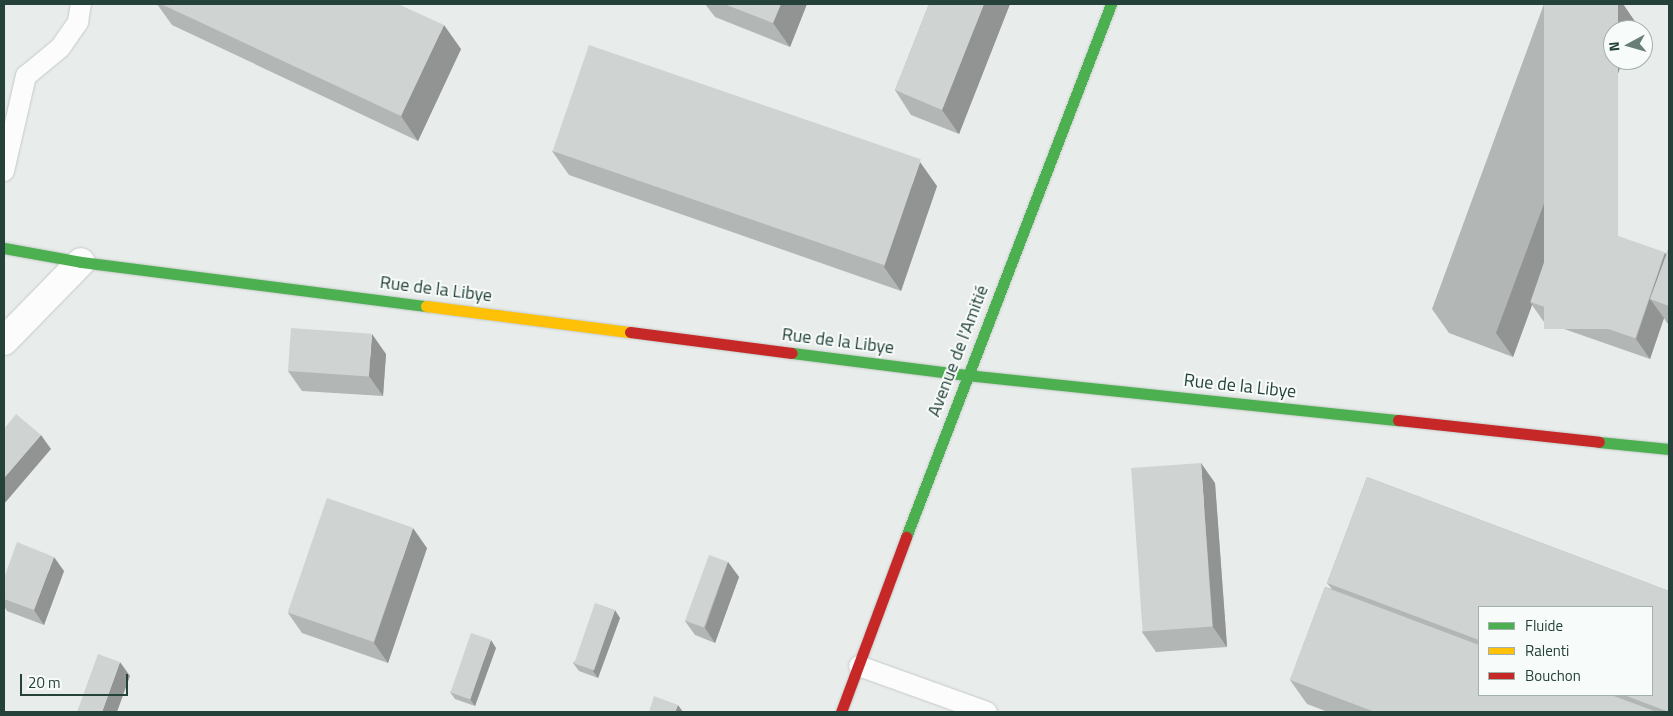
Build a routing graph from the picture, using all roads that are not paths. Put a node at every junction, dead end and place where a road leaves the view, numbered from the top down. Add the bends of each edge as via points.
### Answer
1 (81, 4) edge
2 (1111, 4) edge
3 (4, 171) edge
4 (4, 248) edge
5 (81, 262) junction
6 (4, 341) edge
7 (967, 375) junction
8 (1669, 449) edge
9 (859, 666) junction
10 (841, 712) edge
11 (987, 712) edge

1 - 3 lane via 78,22 60,48 26,76
2 - 7 street, Avenue de l'Amitié
4 - 5 street, Rue de la Libye
5 - 6 street
5 - 7 street, Rue de la Libye
7 - 8 street, Rue de la Libye
7 - 9 street, Avenue de l'Amitié
9 - 10 street, Avenue de l'Amitié
9 - 11 lane

